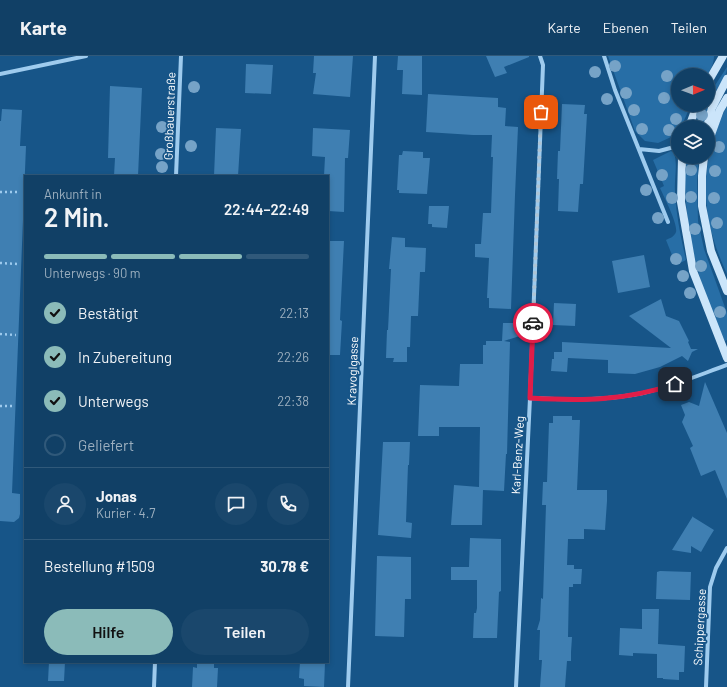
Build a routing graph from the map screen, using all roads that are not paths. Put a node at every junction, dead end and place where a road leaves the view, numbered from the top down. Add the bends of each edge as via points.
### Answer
1 (86, 56) edge
2 (181, 56) edge
3 (375, 56) edge
4 (540, 56) edge
5 (604, 56) edge
6 (723, 56) edge
7 (715, 70) edge
8 (0, 74) edge
9 (727, 79) edge
10 (727, 98) edge
11 (709, 120) edge
12 (715, 124) edge
13 (671, 148) edge
14 (639, 149) junction
15 (682, 164) edge
16 (703, 164) edge
17 (176, 175) edge
18 (668, 222) dead end
19 (727, 291) edge
20 (727, 358) edge
21 (727, 365) edge
22 (530, 398) junction
23 (727, 548) edge
24 (155, 663) edge
25 (154, 687) edge
26 (348, 687) edge
27 (516, 687) edge
28 (706, 687) edge

1 - 8 street
2 - 17 street, Großbauerstraße
3 - 26 street, Kravoglgasse
4 - 22 street, Karl-Benz-Weg via 543,65
5 - 14 street
6 - 7 main road
9 - 11 main road
10 - 12 main road
13 - 14 street via 660,151
14 - 18 street
15 - 20 main road via 681,202 693,271
16 - 19 main road via 702,206 711,250
21 - 22 street via 660,389 628,396 581,400
22 - 27 street, Karl-Benz-Weg
23 - 28 street, Schippergasse via 716,568 710,587
24 - 25 street

